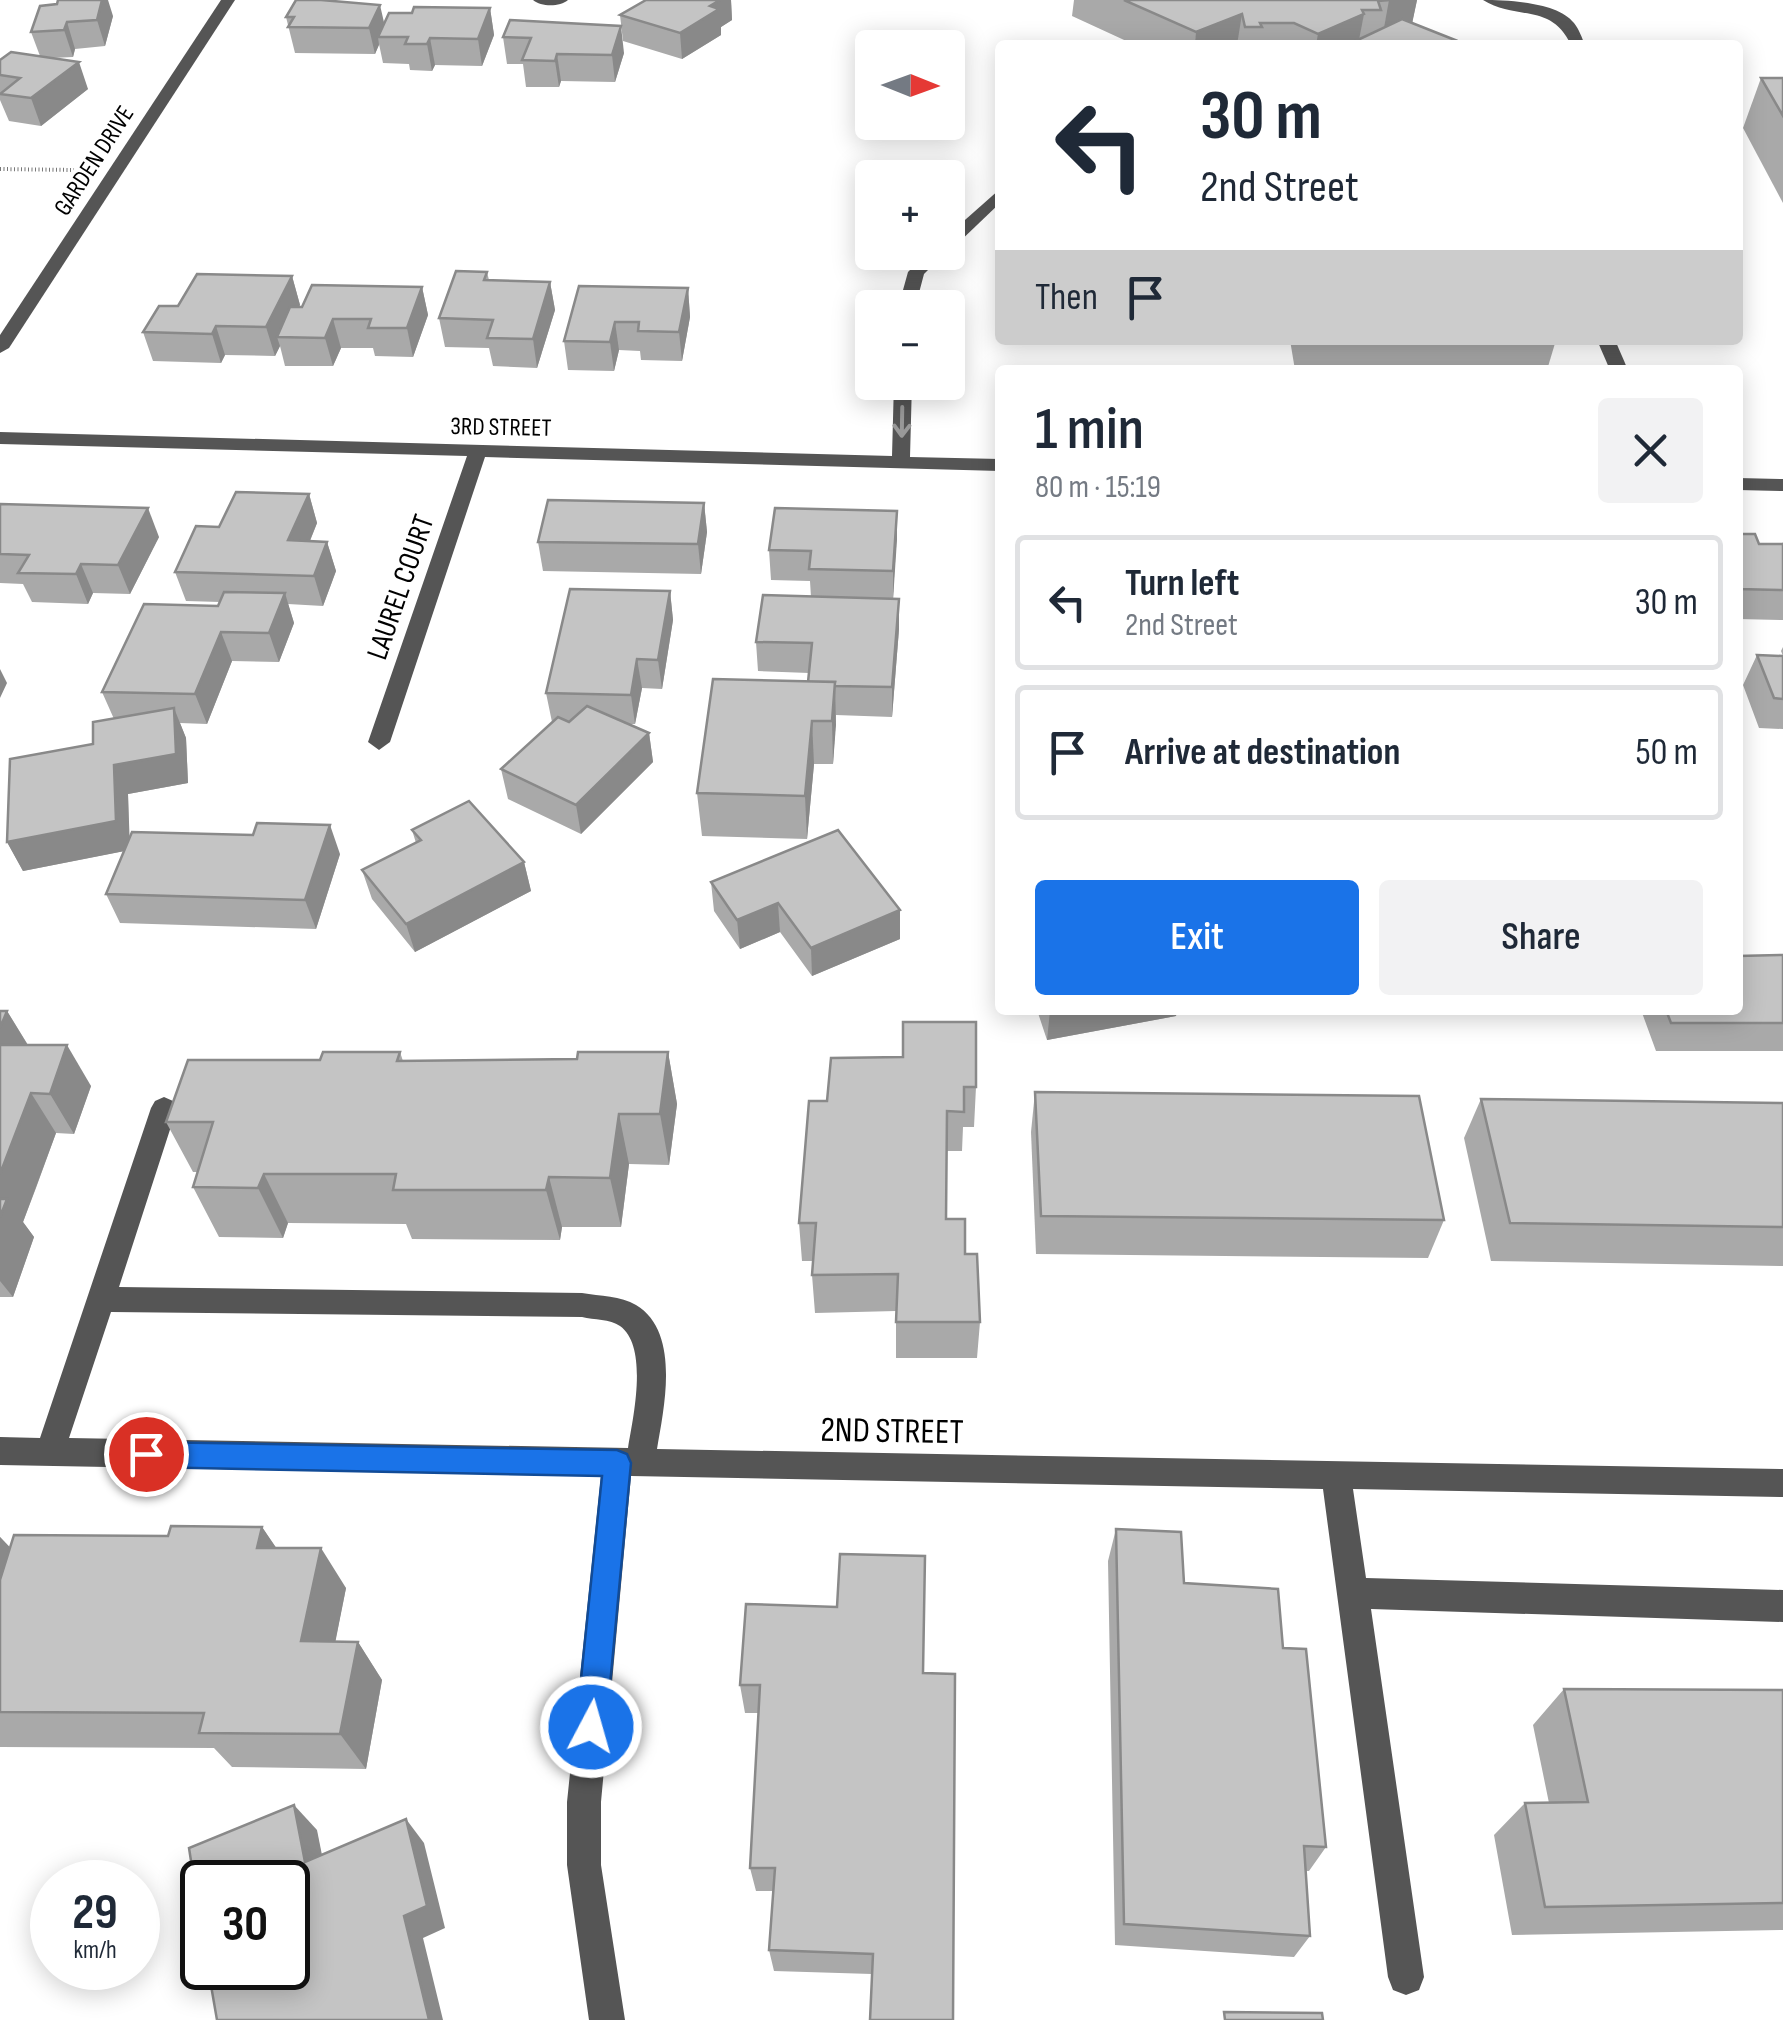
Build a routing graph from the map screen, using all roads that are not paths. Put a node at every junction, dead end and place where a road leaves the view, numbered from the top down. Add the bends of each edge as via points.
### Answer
1 (228, 0) edge
2 (540, 0) edge
3 (561, 0) edge
4 (1490, 0) edge
5 (1576, 40) edge
6 (995, 199) edge
7 (965, 228) edge
8 (0, 348) edge
9 (903, 400) edge
10 (0, 438) edge
11 (478, 451) junction
12 (901, 461) junction
13 (995, 465) edge
14 (1743, 484) edge
15 (1783, 485) edge
16 (379, 742) dead end
17 (164, 1108) dead end
18 (101, 1299) junction
19 (0, 1452) edge
20 (50, 1452) junction
21 (629, 1463) junction
22 (1336, 1475) junction
23 (1783, 1483) edge
24 (1354, 1593) junction
25 (1783, 1606) edge
26 (1406, 1977) dead end
27 (608, 2020) edge

1 - 8 street, GARDEN DRIVE
2 - 3 street
4 - 5 street via 1554,15
6 - 7 street
9 -> 12 street
10 - 11 street, 3RD STREET
11 - 12 street, 3RD STREET
11 - 16 street, LAUREL COURT
12 - 13 street, 3RD STREET
14 - 15 street
17 - 18 street
18 - 20 street
18 - 21 street via 582,1306 628,1315 647,1336 651,1375
19 - 20 street, 2ND STREET
20 - 21 street, 2ND STREET
21 - 22 street, 2ND STREET
21 - 27 street via 584,1802 584,1865
22 - 23 street, 2ND STREET
22 - 24 street
24 - 25 street
24 - 26 street

